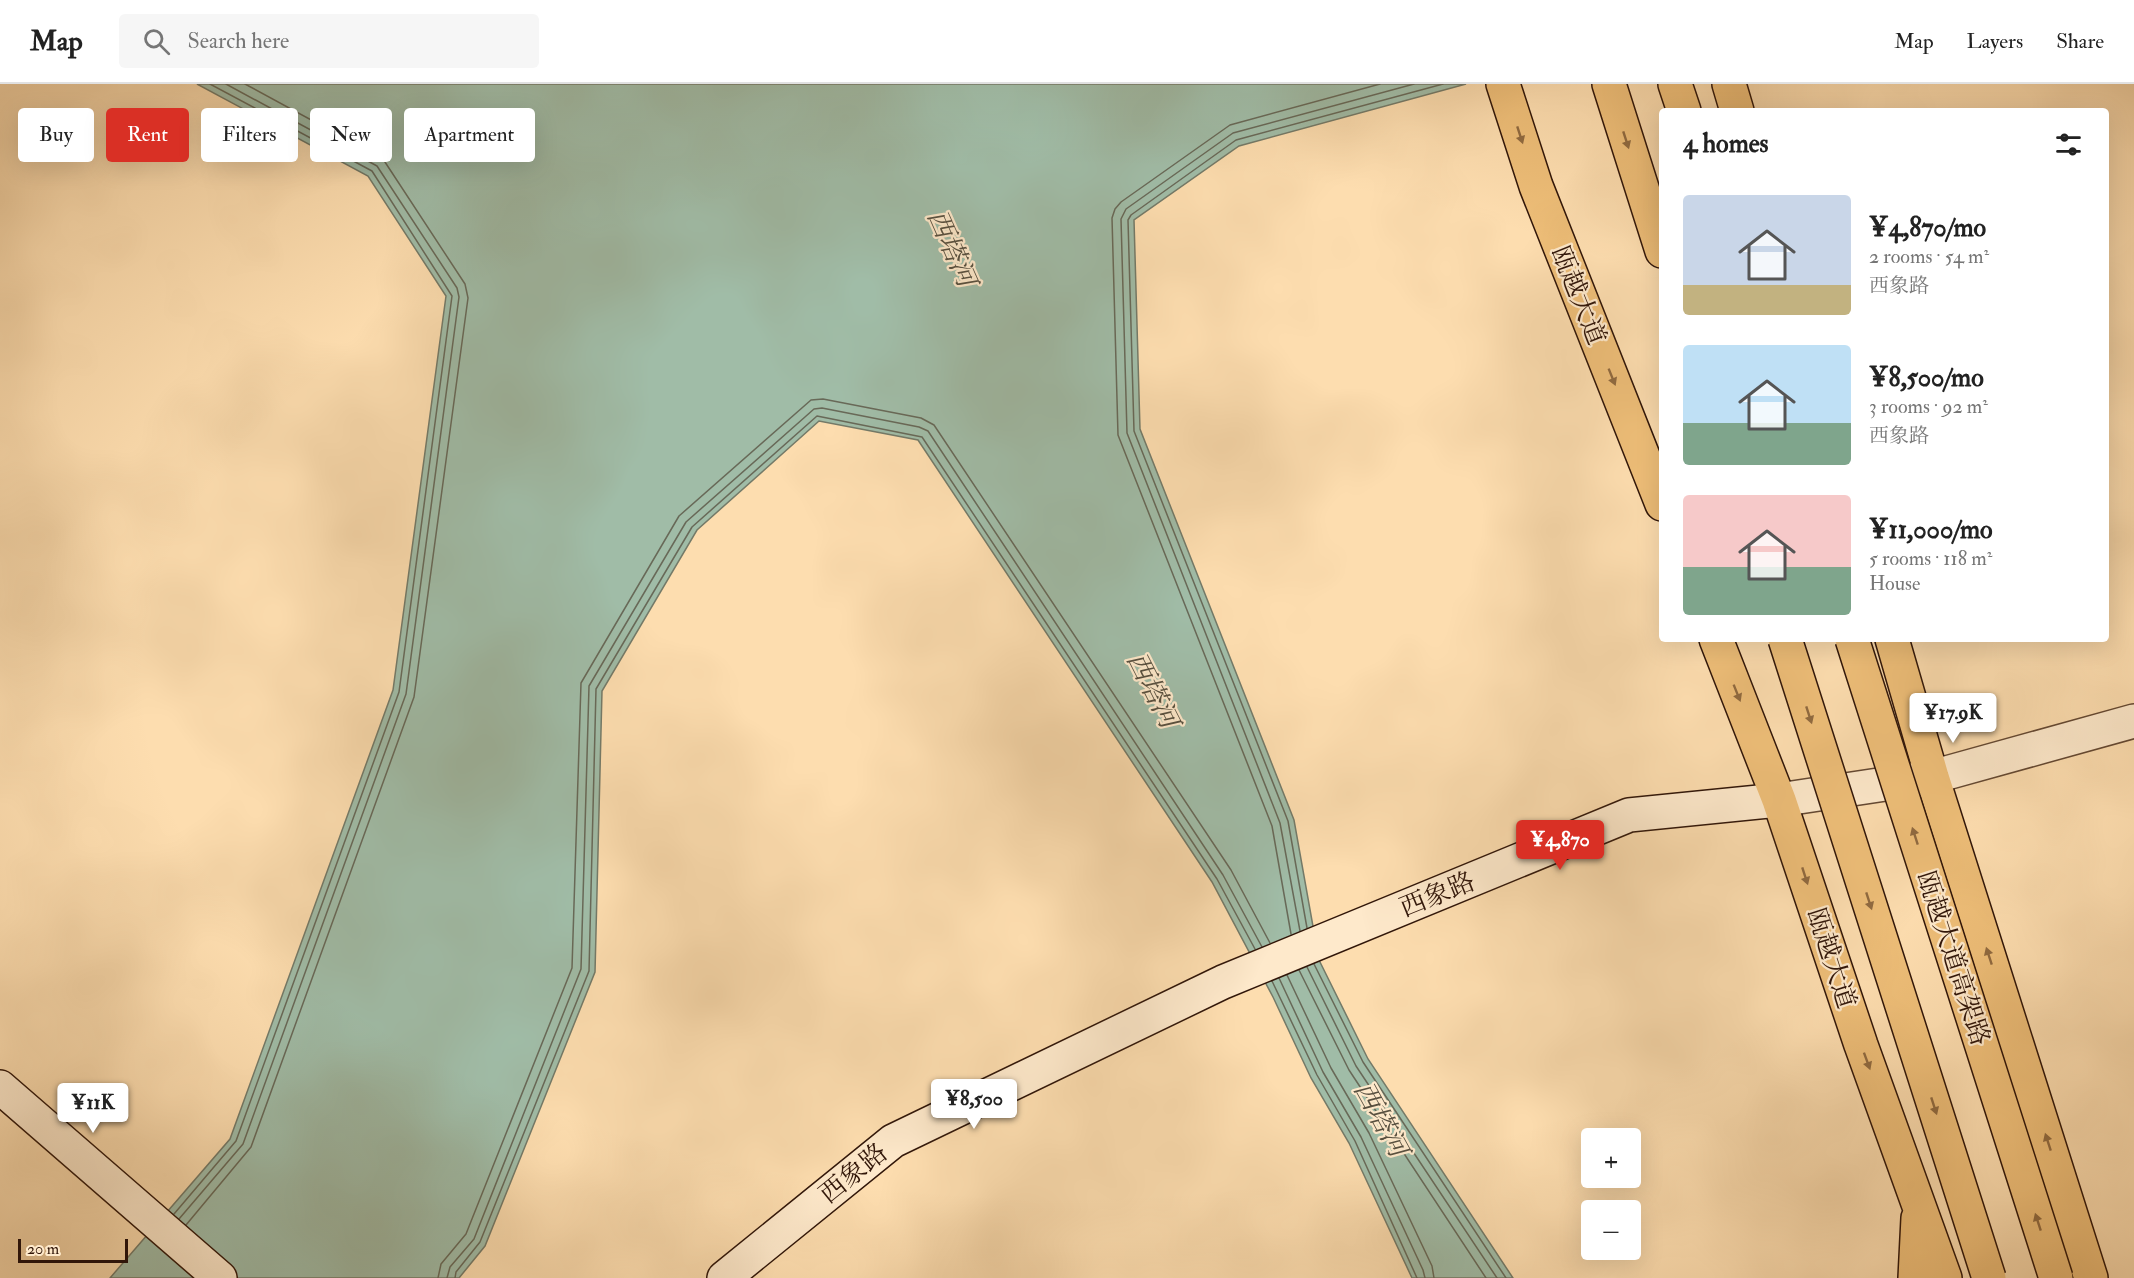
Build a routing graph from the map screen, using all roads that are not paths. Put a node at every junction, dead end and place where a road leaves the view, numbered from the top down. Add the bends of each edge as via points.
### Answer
1 (1503, 84) edge
2 (1609, 84) edge
3 (1675, 84) edge
4 (1729, 84) edge
5 (1683, 108) edge
6 (1736, 108) edge
7 (1659, 242) edge
8 (1659, 496) edge
9 (1717, 642) edge
10 (1786, 642) edge
11 (1853, 642) edge
12 (1893, 642) edge
13 (2134, 721) edge
14 (1932, 777) junction
15 (1779, 800) junction
16 (0, 1087) edge
17 (1919, 1205) junction
18 (220, 1278) edge
19 (724, 1278) edge
20 (1915, 1278) edge
21 (1945, 1278) edge
22 (1989, 1278) edge
23 (2056, 1278) edge
24 (2091, 1278) edge

1 -> 8 highway, 瓯越大道 via 1536,186
2 -> 7 highway
3 - 5 highway
4 - 6 highway
9 -> 15 highway, 瓯越大道
10 -> 22 highway, bridge
23 -> 11 highway, 瓯越大道高架路, bridge
12 - 14 highway
13 - 14 street, 西象路
14 - 15 street, 西象路
24 -> 14 highway
15 -> 17 highway, 瓯越大道
15 - 19 street, 西象路 via 1629,815 1223,982 893,1140
16 - 18 street
17 - 20 highway
17 - 21 highway, 瓯越大道

